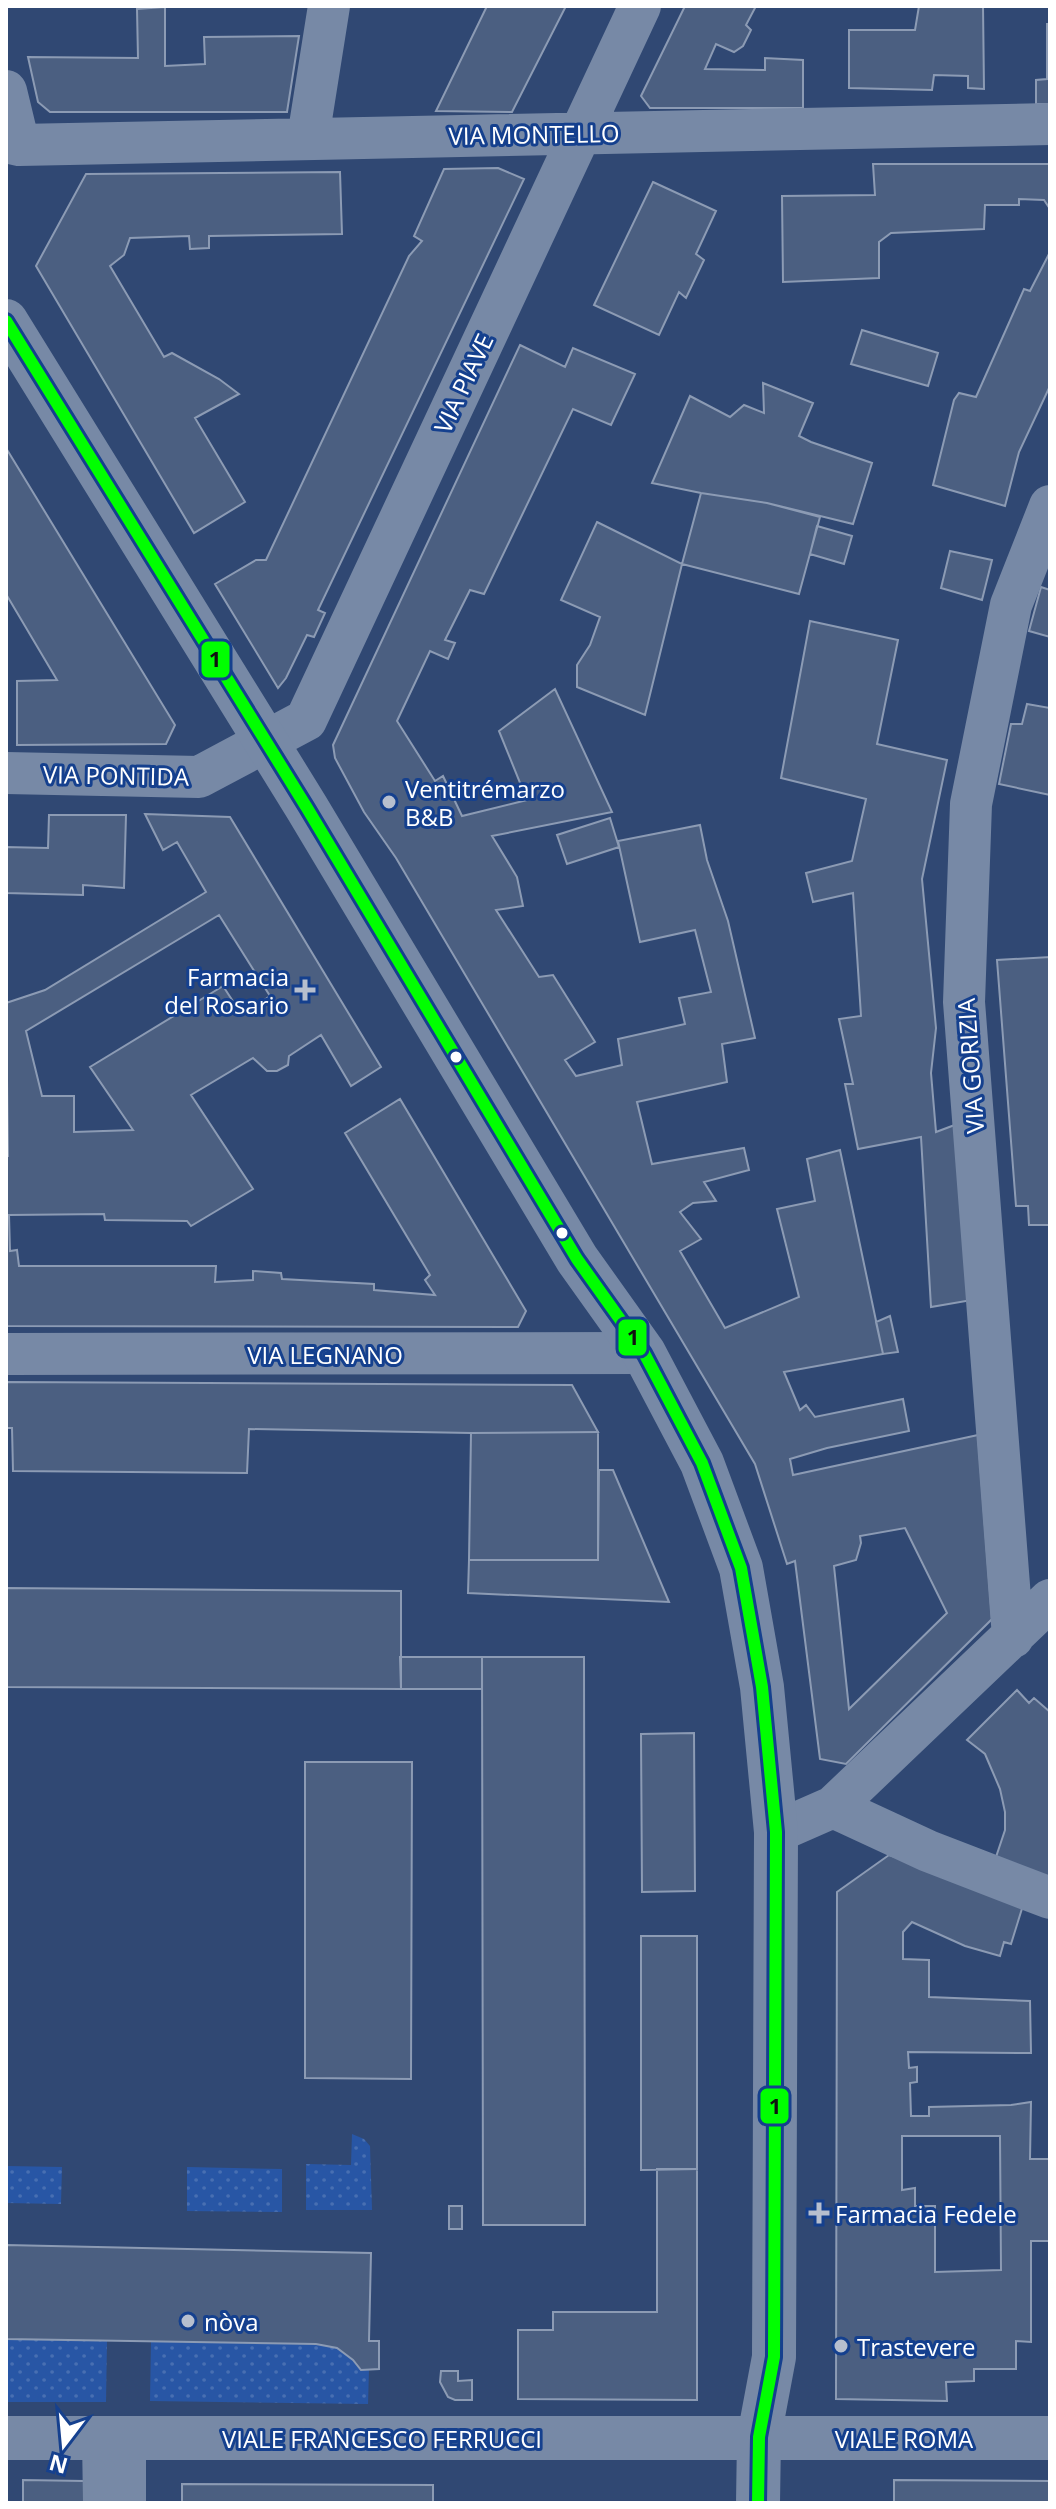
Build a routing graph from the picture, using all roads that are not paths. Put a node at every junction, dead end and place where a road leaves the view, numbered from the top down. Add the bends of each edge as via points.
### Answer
1 (329, 6) edge
2 (640, 6) edge
3 (6, 91) edge
4 (1050, 124) edge
5 (579, 133) junction
6 (308, 138) junction
7 (10, 150) edge
8 (6, 321) edge
9 (1050, 506) edge
10 (267, 743) junction
11 (6, 773) edge
12 (644, 1353) junction
13 (6, 1354) edge
14 (1050, 1600) edge
15 (1013, 1637) junction
16 (833, 1807) junction
17 (776, 1832) junction
18 (1050, 1898) edge
19 (759, 2437) junction
20 (6, 2438) edge
21 (109, 2438) junction
22 (1050, 2438) edge
23 (94, 2503) edge
24 (125, 2503) edge
25 (758, 2503) edge

1 - 6 street
2 - 5 street, VIA PIAVE
3 - 7 street
4 - 5 street, VIA MONTELLO
5 - 6 street, VIA MONTELLO
5 - 10 street, VIA PIAVE via 306,720
6 - 7 street, VIA MONTELLO
8 - 10 street
9 - 15 street, VIA GORIZIA via 1011,605 971,804 967,910 964,1002
10 - 11 street, VIA PONTIDA via 199,777
10 - 12 street via 577,1259
12 - 13 street, VIA LEGNANO
12 - 17 street via 702,1463 741,1568 762,1687
14 - 15 street
15 - 16 street
16 - 17 street
16 - 18 street
17 - 19 street via 774,2357
19 - 21 street, VIALE FRANCESCO FERRUCCI
19 - 22 street, VIALE ROMA
19 - 25 street
20 - 21 street, VIALE FRANCESCO FERRUCCI
21 - 23 lane
21 - 24 street

